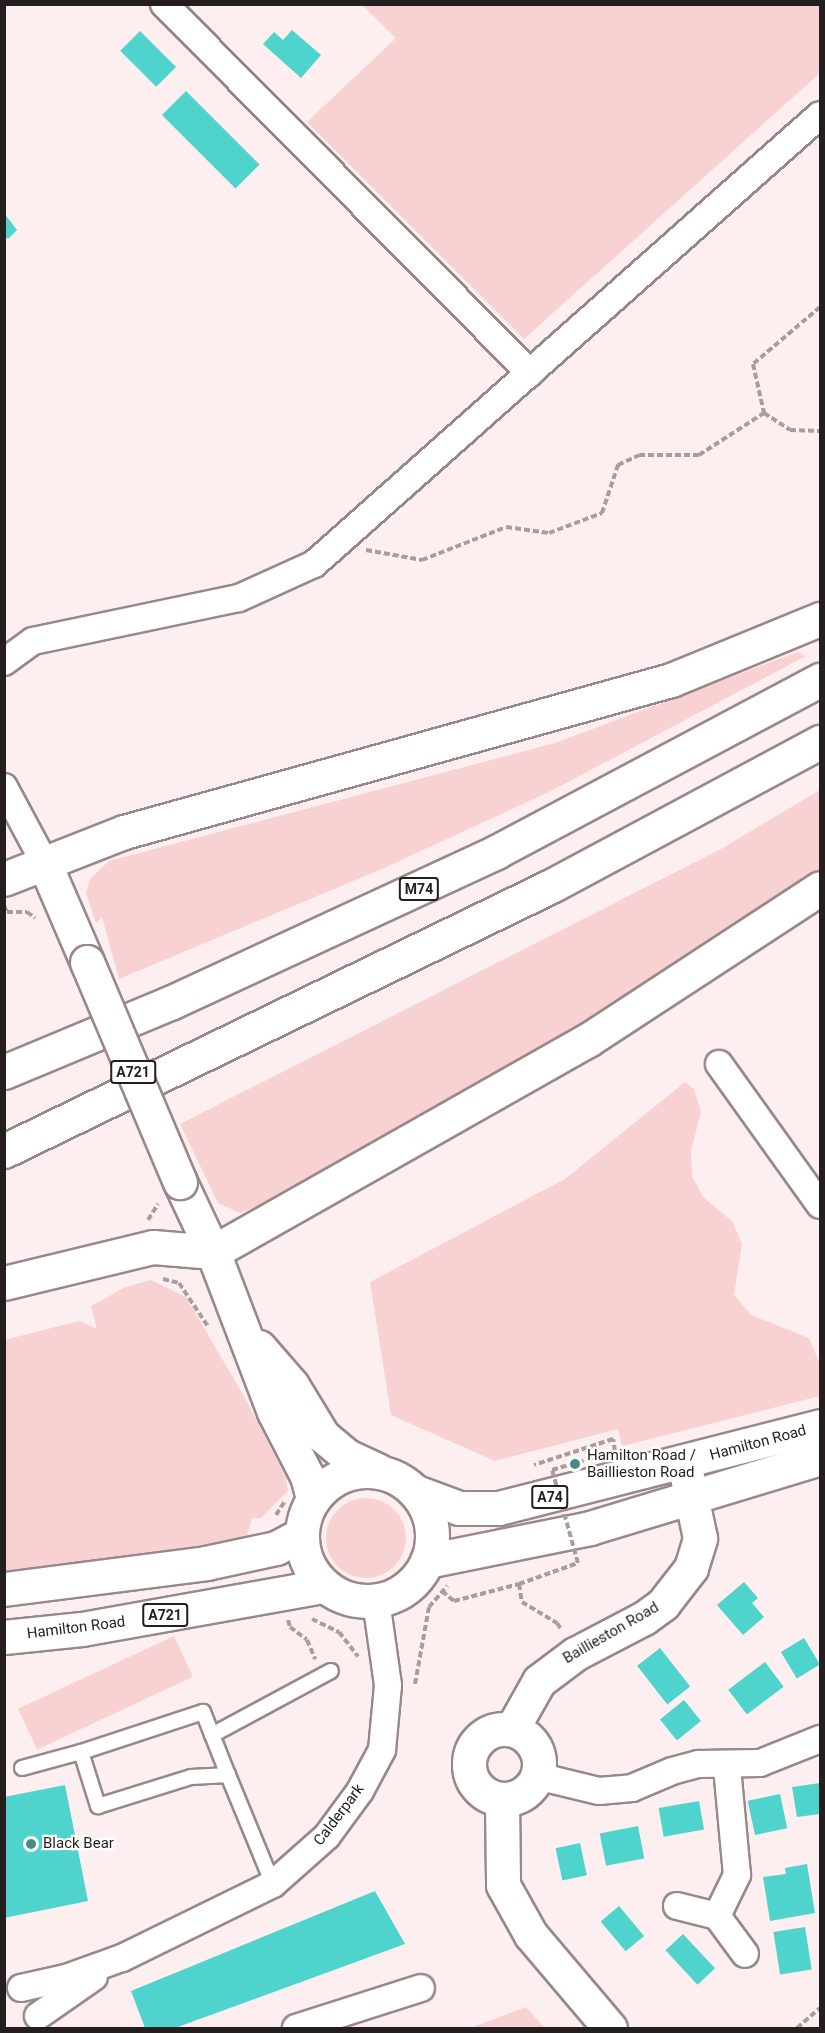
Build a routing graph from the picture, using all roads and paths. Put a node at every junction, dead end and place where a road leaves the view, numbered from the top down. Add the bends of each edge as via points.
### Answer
1 (164, 4) edge
2 (820, 116) edge
3 (820, 307) edge
4 (530, 373) junction
5 (764, 413) junction
6 (820, 431) edge
7 (337, 544) junction
8 (820, 620) edge
9 (4, 662) edge
10 (820, 680) edge
11 (820, 742) edge
12 (4, 787) edge
13 (44, 862) junction
14 (4, 879) edge
15 (820, 888) edge
16 (4, 906) edge
17 (43, 925) dead end
18 (431, 944) junction
19 (719, 1065) dead end
20 (4, 1072) edge
21 (4, 1131) edge
22 (4, 1150) edge
23 (169, 1189) junction
24 (820, 1205) edge
25 (153, 1247) junction
26 (213, 1252) junction
27 (4, 1283) edge
28 (247, 1335) junction
29 (215, 1339) dead end
30 (820, 1426) edge
31 (820, 1458) edge
32 (684, 1463) junction
33 (534, 1465) dead end
34 (379, 1471) junction
35 (416, 1492) junction
36 (692, 1498) junction
37 (312, 1499) junction
38 (300, 1535) junction
39 (427, 1561) junction
40 (519, 1584) junction
41 (324, 1586) junction
42 (4, 1589) edge
43 (442, 1591) dead end
44 (376, 1601) junction
45 (287, 1617) dead end
46 (4, 1636) edge
47 (574, 1654) junction
48 (326, 1674) joint
49 (512, 1729) junction
50 (212, 1735) junction
51 (820, 1739) edge
52 (81, 1752) junction
53 (727, 1767) junction
54 (22, 1768) dead end
55 (228, 1775) junction
56 (537, 1776) junction
57 (502, 1799) junction
58 (273, 1884) junction
59 (677, 1906) dead end
60 (717, 1916) junction
61 (745, 1954) dead end
62 (122, 1958) junction
63 (13, 1986) edge
64 (421, 1988) dead end
65 (820, 2008) edge
66 (37, 2022) edge
67 (296, 2028) edge
68 (610, 2028) edge
69 (797, 2028) edge

1 - 4 street
2 - 4 street
3 - 5 path via 753,364
4 - 7 street
5 - 6 path via 790,430
5 - 7 path via 699,455 639,455 618,465 602,513 549,532 506,527 422,560
7 - 9 street via 314,564 239,598 64,631 33,641
8 - 13 main road via 671,680 124,832
10 - 20 main road, M74 via 496,852 172,1002
11 - 18 main road via 583,869
12 - 13 street
13 - 14 main road
13 - 23 main road, A721, bridge via 87,962
15 - 26 main road via 588,1040
16 - 17 path via 7,912 27,912
18 - 21 main road via 244,1030
18 - 22 main road
19 - 24 street
23 - 25 path via 147,1221
23 - 26 main road, A721
25 - 26 main road
25 - 27 main road
25 - 29 path via 157,1277 178,1283 199,1309
26 - 28 main road, A721
28 - 34 main road, A721 via 292,1385 323,1436 347,1456
28 - 37 main road, A721 via 274,1412 307,1476
30 - 32 main road, Hamilton Road / A74
31 - 36 main road, Hamilton Road
32 - 35 main road, Hamilton Road / A74 via 499,1508 459,1508
32 - 36 main road, Baillieston Road
33 - 40 path, bridge via 613,1440 615,1451 552,1470 578,1563
34 - 35 main road, A721
34 - 37 main road, A721 via 356,1471 339,1477
35 - 39 main road via 432,1527
36 - 39 main road, Hamilton Road via 590,1528
36 - 47 main road, Baillieston Road via 699,1551 679,1586 644,1618
37 - 38 main road
38 - 41 main road via 310,1570
38 - 42 main road via 276,1548 206,1563
39 - 44 main road via 414,1581 400,1592
40 - 43 path via 454,1601
40 - 47 path via 522,1602 557,1623
41 - 44 main road via 342,1597
41 - 46 main road, Hamilton Road / A721 via 103,1625
44 - 58 street, Calderpark via 388,1685 382,1750 360,1791 327,1836
45 - 48 path via 290,1627 307,1640
47 - 49 main road, Baillieston Road via 539,1681
48 - 50 lane
49 - 56 main road via 530,1739 539,1755
49 - 57 main road via 494,1729 478,1738 468,1765 473,1782 482,1792
50 - 52 lane via 203,1712
50 - 55 lane
51 - 53 street via 760,1763
52 - 54 lane
52 - 55 lane via 98,1806 191,1777
53 - 56 street via 699,1764 632,1788 599,1791
53 - 60 street via 737,1875
55 - 58 lane
56 - 57 main road via 523,1794
57 - 68 main road via 503,1885 531,1935
58 - 62 street, Calderpark
59 - 60 street
60 - 61 street
62 - 63 street, Calderpark via 66,1978
62 - 66 street, Calderpark
63 - 66 street via 32,1999
64 - 67 street
65 - 69 path

